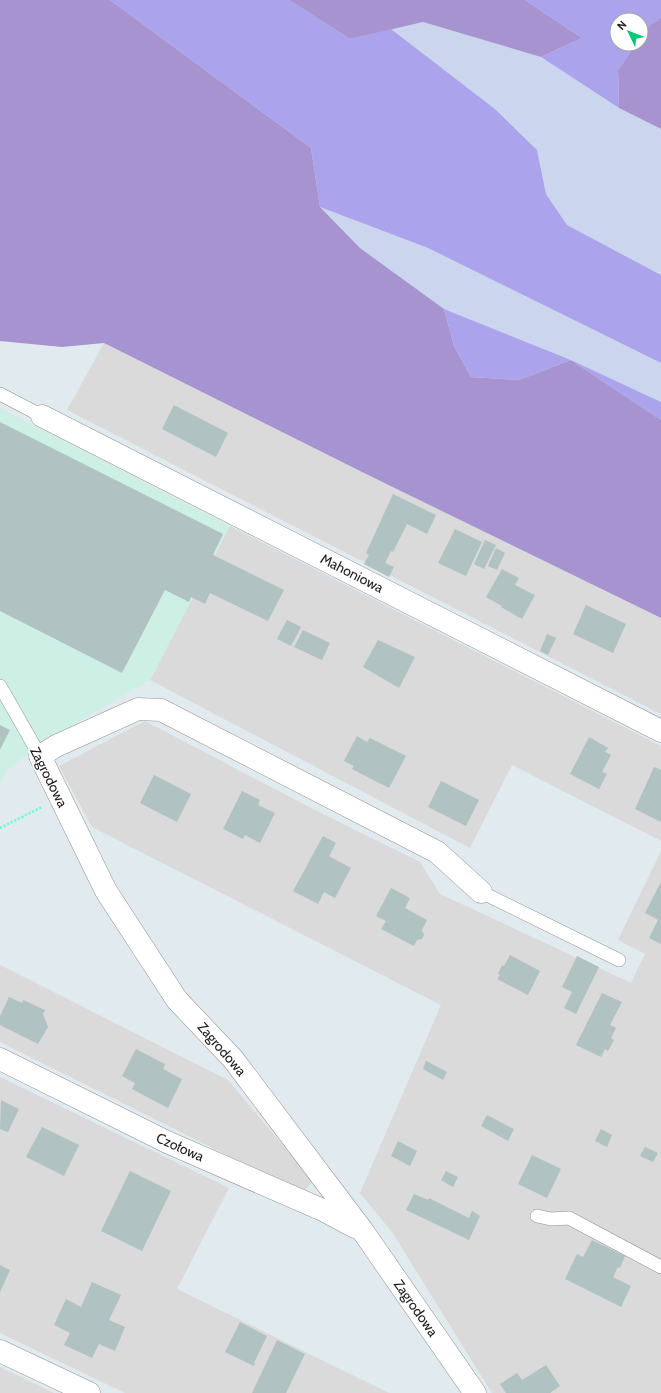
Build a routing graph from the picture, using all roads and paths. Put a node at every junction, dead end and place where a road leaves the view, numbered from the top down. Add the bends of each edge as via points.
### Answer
1 (0, 394) edge
2 (42, 416) joint
3 (0, 686) edge
4 (661, 731) edge
5 (40, 756) junction
6 (60, 798) junction
7 (0, 828) edge
8 (480, 892) joint
9 (618, 960) dead end
10 (0, 1059) edge
11 (537, 1216) dead end
12 (362, 1230) junction
13 (661, 1267) edge
14 (0, 1351) edge
15 (89, 1393) edge
16 (475, 1393) edge

1 - 2 lane
2 - 4 street, Mahoniowa
3 - 5 lane, Zagrodowa
5 - 6 street, Zagrodowa
5 - 8 street via 56,746 138,709 161,710 437,852
6 - 7 path
6 - 12 street, Zagrodowa via 106,890 177,1000 233,1059
8 - 9 lane
10 - 12 street, Czołowa via 168,1142 325,1211
11 - 13 lane via 551,1219 569,1218
12 - 16 street, Zagrodowa
14 - 15 street

